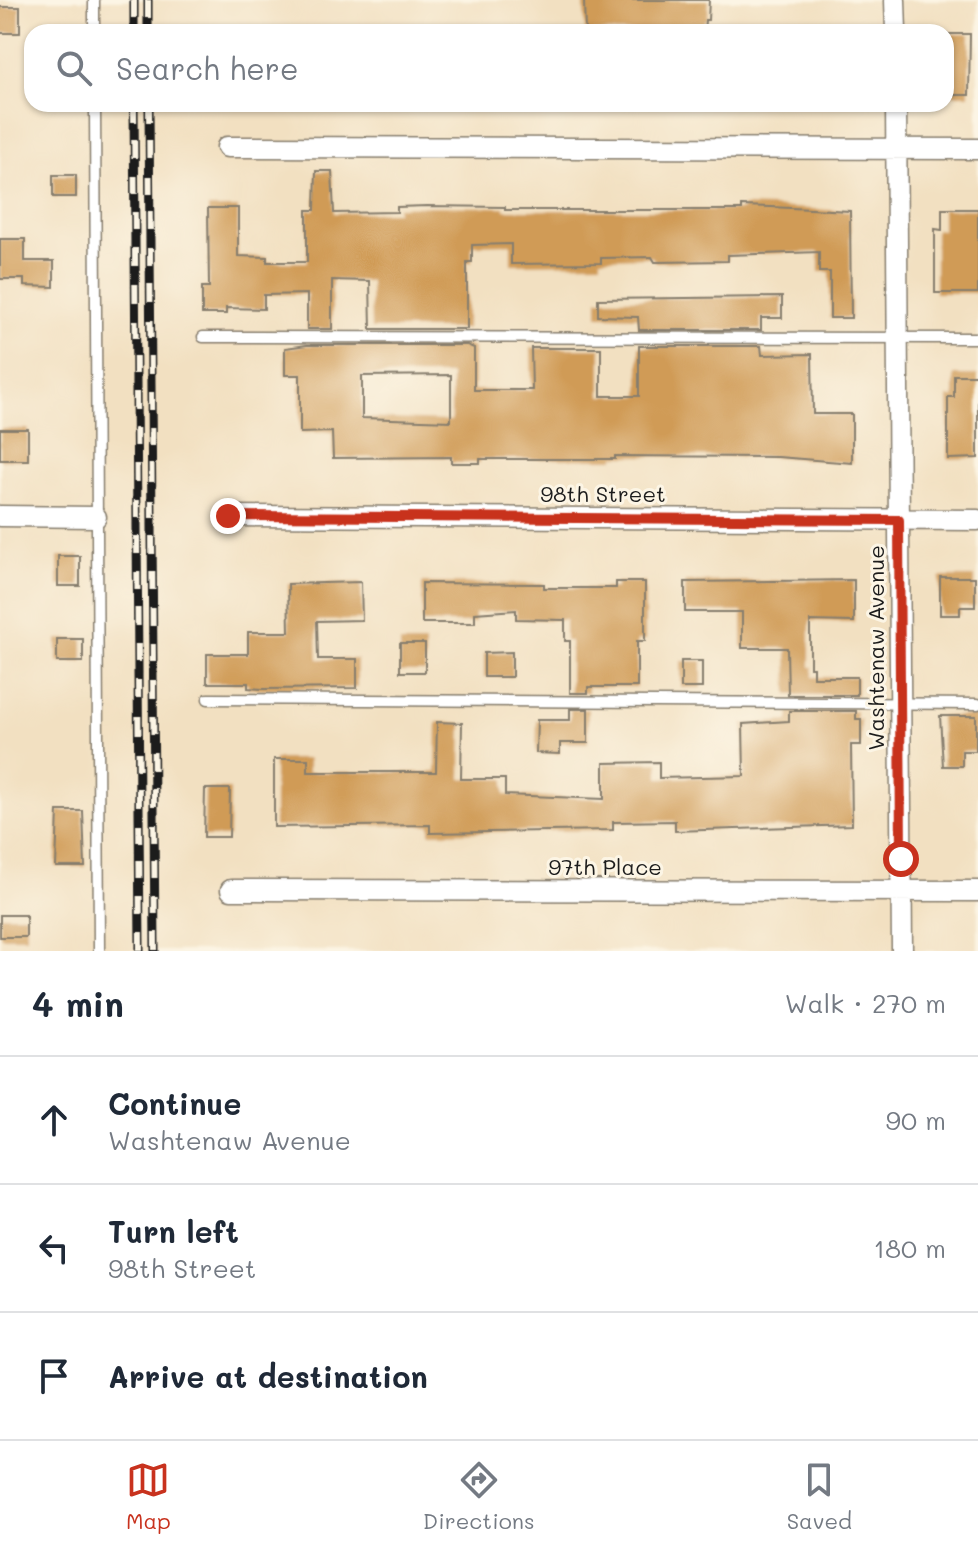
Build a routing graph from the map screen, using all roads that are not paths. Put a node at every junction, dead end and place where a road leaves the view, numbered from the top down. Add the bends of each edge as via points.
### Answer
1 (94, 0) edge
2 (895, 0) edge
3 (94, 24) edge
4 (896, 24) edge
5 (95, 112) edge
6 (896, 112) edge
7 (227, 147) dead end
8 (897, 149) junction
9 (978, 149) edge
10 (203, 337) dead end
11 (898, 338) junction
12 (978, 338) edge
13 (0, 516) edge
14 (228, 516) dead end
15 (96, 517) junction
16 (899, 520) junction
17 (978, 520) edge
18 (208, 699) dead end
19 (900, 704) junction
20 (978, 704) edge
21 (231, 890) dead end
22 (901, 891) junction
23 (978, 891) edge
24 (99, 951) edge
25 (902, 951) edge

1 - 3 lane
2 - 4 street
5 - 15 lane
6 - 8 street, Washtenaw Avenue
7 - 8 street
8 - 9 street
8 - 11 street, Washtenaw Avenue
10 - 11 lane
11 - 12 lane
11 - 16 street, Washtenaw Avenue
13 - 15 street
14 - 16 street, 98th Street
15 - 24 lane
16 - 17 street, 98th Street
16 - 19 street, Washtenaw Avenue
18 - 19 lane
19 - 20 lane
19 - 22 street, Washtenaw Avenue
21 - 22 street, 97th Place
22 - 23 street, 97th Place
22 - 25 street, Washtenaw Avenue

